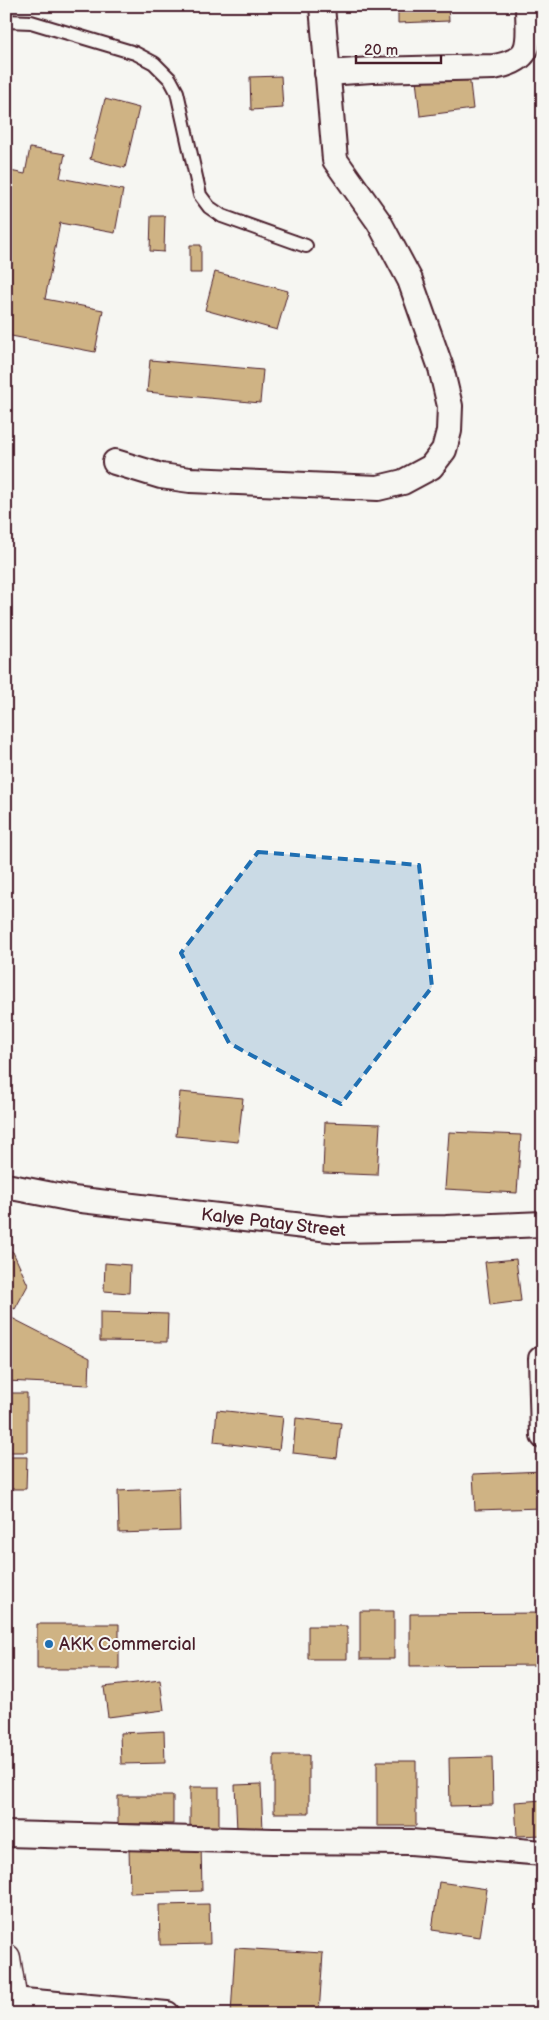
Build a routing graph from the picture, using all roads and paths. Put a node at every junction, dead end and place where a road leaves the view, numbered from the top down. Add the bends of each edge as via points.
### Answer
1 (322, 6) edge
2 (528, 6) edge
3 (6, 21) edge
4 (327, 74) junction
5 (306, 246) dead end
6 (115, 462) dead end
7 (6, 1186) edge
8 (543, 1224) edge
9 (543, 1358) edge
10 (543, 1436) edge
11 (6, 1834) edge
12 (543, 1853) edge
13 (10, 1985) edge
14 (167, 2014) edge

1 - 4 street
2 - 4 street via 526,51 510,64
3 - 5 lane via 31,22 135,53 154,63 170,79 177,92 200,196 209,207 222,216
4 - 6 street via 335,160 379,222 410,280 441,368 450,406 444,450 431,467 403,482 378,488 190,480 161,476
7 - 8 street, Kalye Patay Street via 73,1199 338,1230
9 - 10 street via 540,1378
11 - 12 street via 411,1842
13 - 14 street

